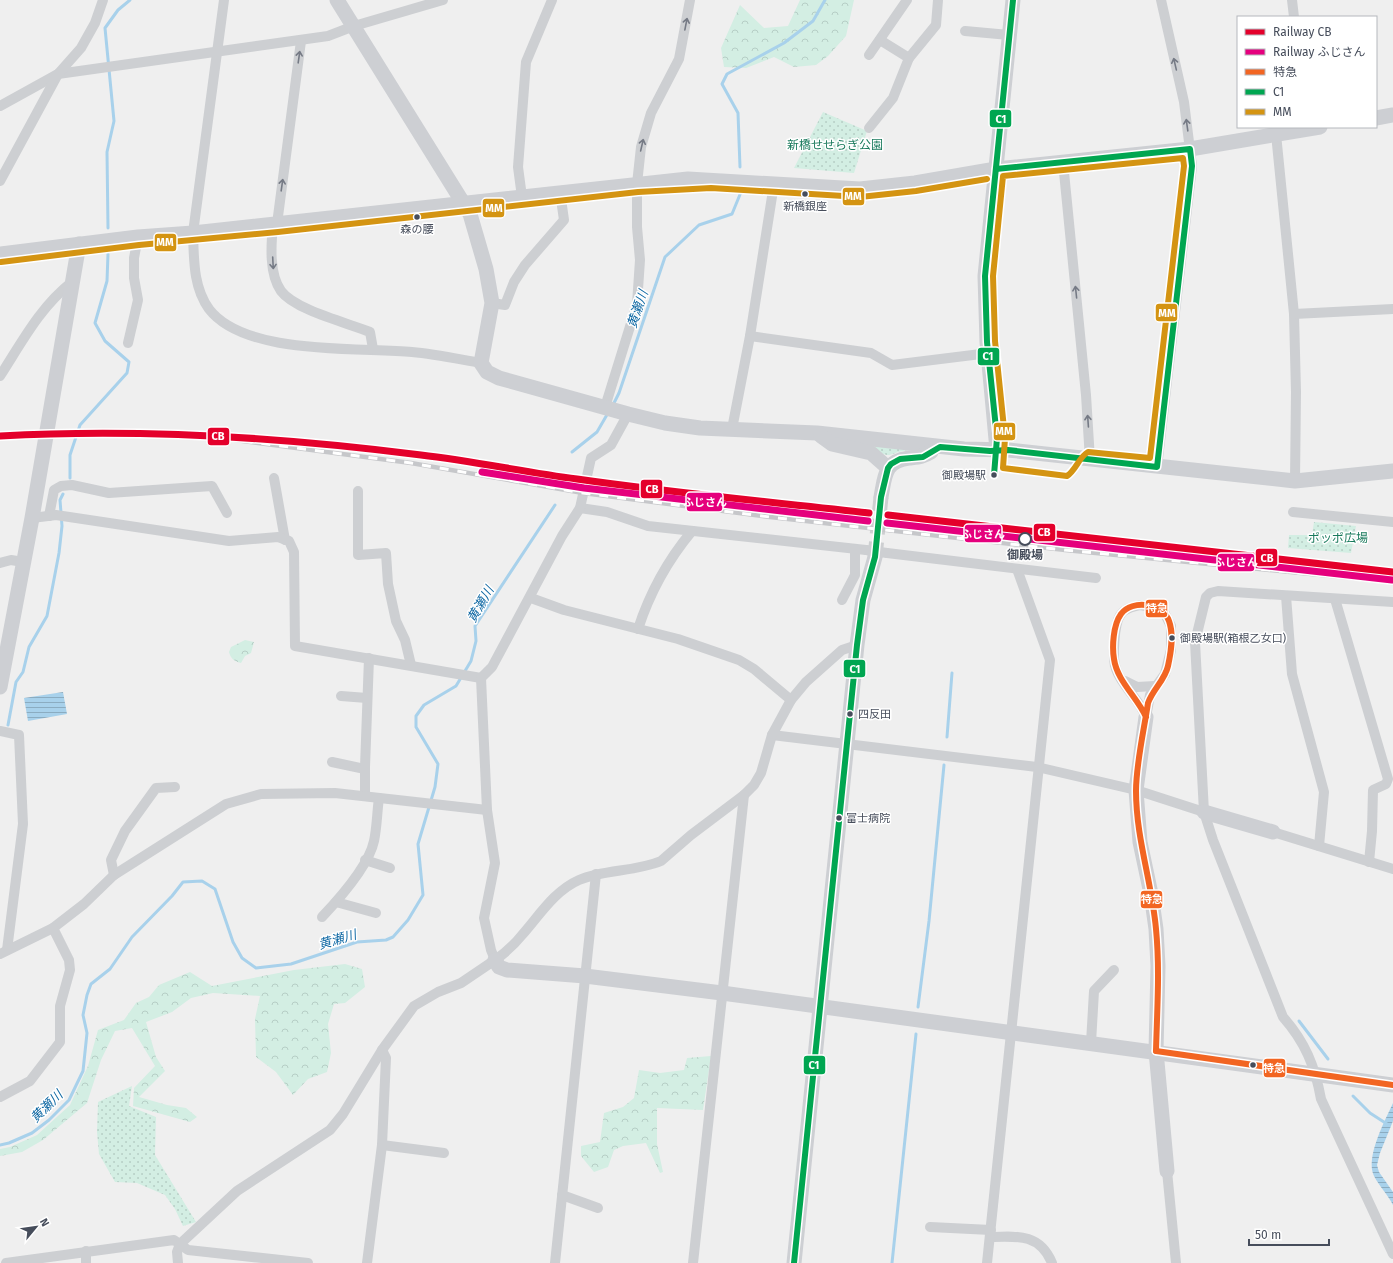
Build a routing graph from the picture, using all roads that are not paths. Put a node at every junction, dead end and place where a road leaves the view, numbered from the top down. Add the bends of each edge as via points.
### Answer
1 (103, 0) edge
2 (224, 0) edge
3 (337, 0) edge
4 (443, 0) edge
5 (552, 0) edge
6 (690, 0) edge
7 (907, 0) edge
8 (938, 0) edge
9 (1012, 0) edge
10 (1161, 0) edge
11 (1292, 0) edge
12 (1294, 16) edge
13 (354, 26) junction
14 (965, 31) dead end
15 (1009, 35) junction
16 (880, 40) junction
17 (301, 41) junction
18 (217, 52) junction
19 (869, 55) dead end
20 (909, 58) junction
21 (58, 74) junction
22 (0, 106) edge
23 (1393, 115) edge
24 (1377, 118) edge
25 (869, 128) dead end
26 (1313, 128) edge
27 (1276, 134) junction
28 (1190, 149) junction
29 (1063, 162) junction
30 (996, 169) junction
31 (0, 181) edge
32 (637, 184) junction
33 (774, 184) junction
34 (560, 192) junction
35 (522, 196) junction
36 (464, 203) junction
37 (275, 224) junction
38 (193, 233) junction
39 (138, 237) junction
40 (79, 244) junction
41 (0, 254) edge
42 (72, 282) junction
43 (492, 303) junction
44 (1393, 309) edge
45 (1294, 314) junction
46 (750, 336) junction
47 (128, 343) dead end
48 (373, 349) junction
49 (989, 353) junction
50 (481, 363) junction
51 (0, 376) edge
52 (605, 407) junction
53 (624, 412) junction
54 (732, 429) junction
55 (817, 433) junction
56 (935, 450) junction
57 (997, 450) junction
58 (1090, 460) junction
59 (1157, 466) junction
60 (888, 468) junction
61 (1393, 471) edge
62 (274, 478) dead end
63 (1295, 481) junction
64 (358, 491) dead end
65 (881, 497) tunnel mouth
66 (580, 508) junction
67 (1293, 512) dead end
68 (227, 513) dead end
69 (52, 516) junction
70 (32, 518) junction
71 (1393, 522) edge
72 (692, 530) junction
73 (285, 540) junction
74 (871, 552) junction
75 (24, 562) junction
76 (0, 563) edge
77 (1017, 569) junction
78 (1096, 578) dead end
79 (851, 583) junction
80 (866, 588) junction
81 (1286, 596) junction
82 (530, 598) junction
83 (1335, 599) junction
84 (842, 600) dead end
85 (1393, 602) edge
86 (638, 629) junction
87 (857, 645) junction
88 (369, 658) junction
89 (411, 665) junction
90 (1, 672) edge
91 (476, 677) junction
92 (1122, 680) junction
93 (1156, 686) junction
94 (0, 687) edge
95 (341, 696) dead end
96 (367, 698) junction
97 (791, 700) junction
98 (1146, 717) junction
99 (0, 731) edge
100 (772, 735) junction
101 (846, 745) junction
102 (332, 762) dead end
103 (1037, 767) junction
104 (365, 769) junction
105 (175, 787) dead end
106 (1136, 790) junction
107 (744, 795) junction
108 (366, 796) junction
109 (379, 798) junction
110 (487, 810) junction
111 (1204, 812) junction
112 (1273, 832) joint
113 (1319, 846) junction
114 (365, 860) junction
115 (1370, 862) junction
116 (390, 868) dead end
117 (1393, 869) edge
118 (114, 874) junction
119 (596, 874) junction
120 (336, 902) junction
121 (376, 913) dead end
122 (322, 917) dead end
123 (53, 928) junction
124 (3, 952) edge
125 (496, 960) junction
126 (1114, 970) dead end
127 (585, 976) junction
128 (722, 993) junction
129 (821, 1007) junction
130 (1010, 1032) junction
131 (1091, 1043) junction
132 (382, 1050) junction
133 (1156, 1052) junction
134 (1314, 1074) junction
135 (1393, 1085) edge
136 (0, 1097) edge
137 (382, 1145) junction
138 (444, 1153) dead end
139 (1167, 1171) joint
140 (562, 1194) junction
141 (598, 1208) dead end
142 (930, 1227) dead end
143 (991, 1234) junction
144 (180, 1244) junction
145 (86, 1251) junction
146 (1393, 1254) edge
147 (47, 1260) edge
148 (6, 1263) edge
149 (86, 1263) edge
150 (178, 1263) edge
151 (308, 1263) edge
152 (367, 1263) edge
153 (555, 1263) edge
154 (693, 1263) edge
155 (794, 1263) edge
156 (987, 1263) edge
157 (1052, 1263) edge
158 (1176, 1263) edge

1 - 21 street via 95,23 81,48
2 - 18 street
3 - 13 street
4 - 13 street
5 - 35 street via 526,62 518,167
32 -> 6 street via 641,147 651,113 679,59
7 - 16 street
8 - 20 street via 936,25
9 - 15 street
28 -> 10 street via 1184,102
11 - 12 street
13 - 17 street via 328,36
13 - 36 street
14 - 15 street
15 - 30 street
16 - 19 street
16 - 20 street
17 - 18 street
37 -> 17 street
18 - 21 street
18 - 38 street
20 - 25 street via 892,98
21 - 22 street
21 - 31 street
23 - 24 street
26 - 27 street
27 - 28 street
27 - 45 street
28 - 29 street
28 - 59 street via 1192,166
29 - 30 street
58 -> 29 street
30 - 33 street via 915,184 860,189
30 - 49 street via 985,276
32 - 33 street via 711,180
32 - 34 street
32 - 52 street via 640,260 637,304
33 - 46 street
34 - 35 street
34 - 43 street via 564,220 525,265 514,282 505,305
35 - 36 street
36 - 37 street
36 - 43 street via 470,214 486,269
37 - 38 street
37 -> 48 street via 273,271 281,291 293,302 370,332
38 - 39 street
38 - 48 street via 193,260 199,292 210,310 225,322 269,342 350,350
39 - 40 street
39 - 47 street via 134,258 138,300
40 - 41 street
40 - 42 street
42 - 51 street via 57,293 39,314
42 - 70 street
43 - 50 street
44 - 45 street
45 - 63 street
46 - 49 street via 871,353 892,365
46 - 54 street
48 - 50 street via 413,352
49 - 57 street
50 - 52 street via 487,372 509,382
52 - 53 street
53 - 54 street via 665,423
53 - 66 street via 611,445 591,458
54 - 55 street
55 - 56 street
55 - 60 street via 832,444 870,453
56 - 57 street
56 - 60 street via 923,457 900,459
57 - 58 street
58 - 59 street
59 - 63 street
60 - 65 street
61 - 63 street
62 - 73 street
64 - 89 street via 358,555 386,553 388,584 396,622 405,640
66 - 72 street via 607,512 648,526
66 - 82 street via 562,536
67 - 71 street
68 - 69 street via 212,486 109,493 72,485 54,490
69 - 70 street
69 - 73 street via 230,541 278,537
70 - 75 street
72 - 74 street
72 - 86 street via 677,548 658,579
73 - 88 street via 289,541 294,552 295,646
74 - 77 street
74 - 79 street
74 - 80 street
75 - 76 street via 11,560
75 - 90 street
77 - 78 street
77 - 103 street via 1050,660
79 - 80 street
79 - 84 street
80 - 87 street
81 - 83 street
81 - 111 street via 1218,591 1206,597 1194,642
81 - 113 street via 1292,674 1324,792
82 - 86 street via 564,610
82 - 91 street via 492,667
83 - 85 street
83 - 115 street via 1388,778 1386,784 1373,790
86 - 97 street via 738,660 754,669
87 - 97 street via 842,650 806,682
87 - 101 street
88 - 89 street
88 - 96 street
89 - 91 street
90 - 94 street
91 - 110 street
92 - 93 street via 1137,687
92 - 93 street via 1116,670 1114,659 1117,621 1121,613 1140,605 1164,612 1171,626 1171,650 1165,674
92 - 98 street via 1142,705
93 - 98 street via 1150,695
95 - 96 street
96 - 104 street
97 - 100 street
98 - 106 street
99 - 124 street via 19,735 23,824
100 - 101 street
100 - 107 street via 761,773
101 - 103 street
101 - 129 street
102 - 104 street
103 - 106 street
103 - 130 street
104 - 108 street
105 - 118 street via 156,788 125,831 111,860
106 - 111 street
106 - 133 street via 1140,842 1156,929
107 - 119 street via 713,817 662,862 652,866
107 - 128 street
108 - 109 street
108 - 118 street via 335,793 261,794 246,797 226,804
109 - 110 street
109 - 114 street via 374,842
110 - 125 street via 495,863 484,918 491,950
111 - 112 street
111 - 134 street via 1283,1017 1305,1045
112 - 113 street
113 - 115 street
114 - 116 street
114 - 120 street via 344,894
115 - 117 street
118 - 123 street via 84,904
119 - 125 street via 577,881 556,896 521,937
119 - 127 street
120 - 121 street
120 - 122 street
123 - 124 street
123 - 136 street via 70,960 70,970 60,1006 60,1042 30,1080
125 - 127 street via 499,967 507,970
125 - 132 street via 461,983 414,1006
126 - 131 street via 1094,991
127 - 128 street
127 - 140 street
128 - 129 street
128 - 154 street
129 - 130 street
129 - 155 street
130 - 131 street
130 - 143 street
131 - 133 street
132 - 137 street via 386,1058
132 - 144 street via 344,1114 330,1130 237,1191
133 - 134 street
133 - 139 street
134 - 135 street
134 - 146 street via 1321,1099
137 - 138 street
137 - 152 street
139 - 158 street
140 - 141 street
140 - 153 street
142 - 143 street
143 - 156 street
143 - 157 street via 1035,1242 1044,1247
144 - 145 street via 174,1240
144 - 150 street via 177,1252
144 - 151 street via 188,1250
145 - 147 street
145 - 149 street
147 - 148 street

